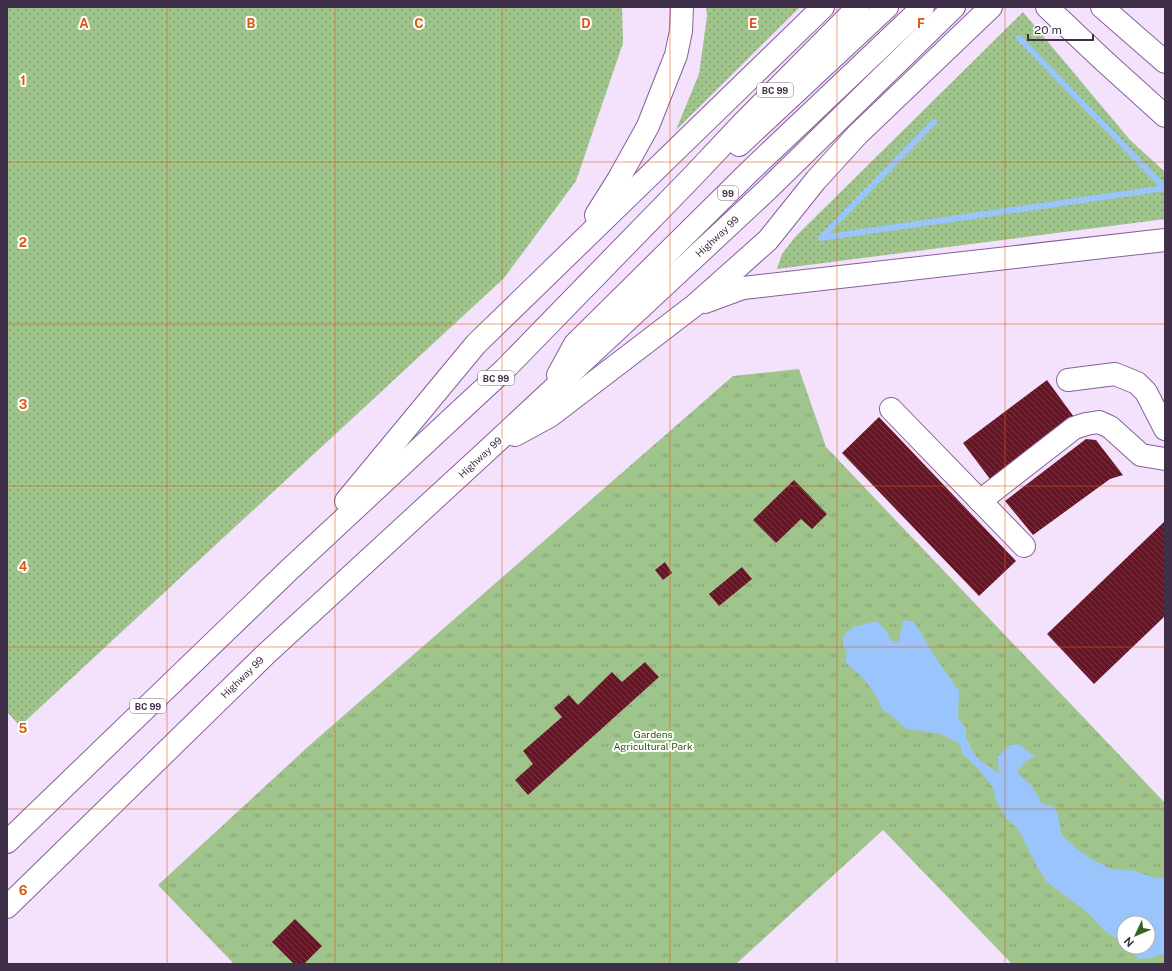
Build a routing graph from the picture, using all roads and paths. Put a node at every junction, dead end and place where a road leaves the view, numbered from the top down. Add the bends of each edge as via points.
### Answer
1 (682, 7) edge
2 (823, 7) edge
3 (858, 7) edge
4 (887, 7) edge
5 (923, 7) edge
6 (954, 7) edge
7 (991, 7) edge
8 (1102, 7) edge
9 (1052, 12) edge
10 (1165, 62) edge
11 (1165, 116) edge
12 (693, 176) junction
13 (1165, 240) edge
14 (576, 246) junction
15 (695, 305) junction
16 (1068, 380) dead end
17 (549, 392) junction
18 (891, 409) dead end
19 (1165, 429) edge
20 (491, 447) junction
21 (1165, 459) edge
22 (980, 501) junction
23 (1024, 546) dead end
24 (289, 570) junction
25 (7, 842) edge
26 (7, 907) edge

1 - 14 main road via 682,31 676,55 648,126 618,180
2 - 14 main road
3 - 12 main road, BC 99
4 - 12 main road via 744,142
5 - 17 main road, 99 via 750,171 575,344
6 - 17 main road, Highway 99 via 768,189
7 - 15 main road via 858,134 816,180 768,240
8 - 10 main road
9 - 11 main road
12 - 24 main road, BC 99 via 505,369
13 - 15 main road via 743,288
14 - 24 main road via 476,344
15 - 20 main road via 550,416
16 - 19 main road via 1115,374 1137,383 1146,392
17 - 20 main road, Highway 99
18 - 22 main road
20 - 26 main road, Highway 99 via 266,654
21 - 22 main road via 1142,455 1110,426 1099,422 1086,424 1074,428
22 - 23 main road
24 - 25 main road, BC 99

